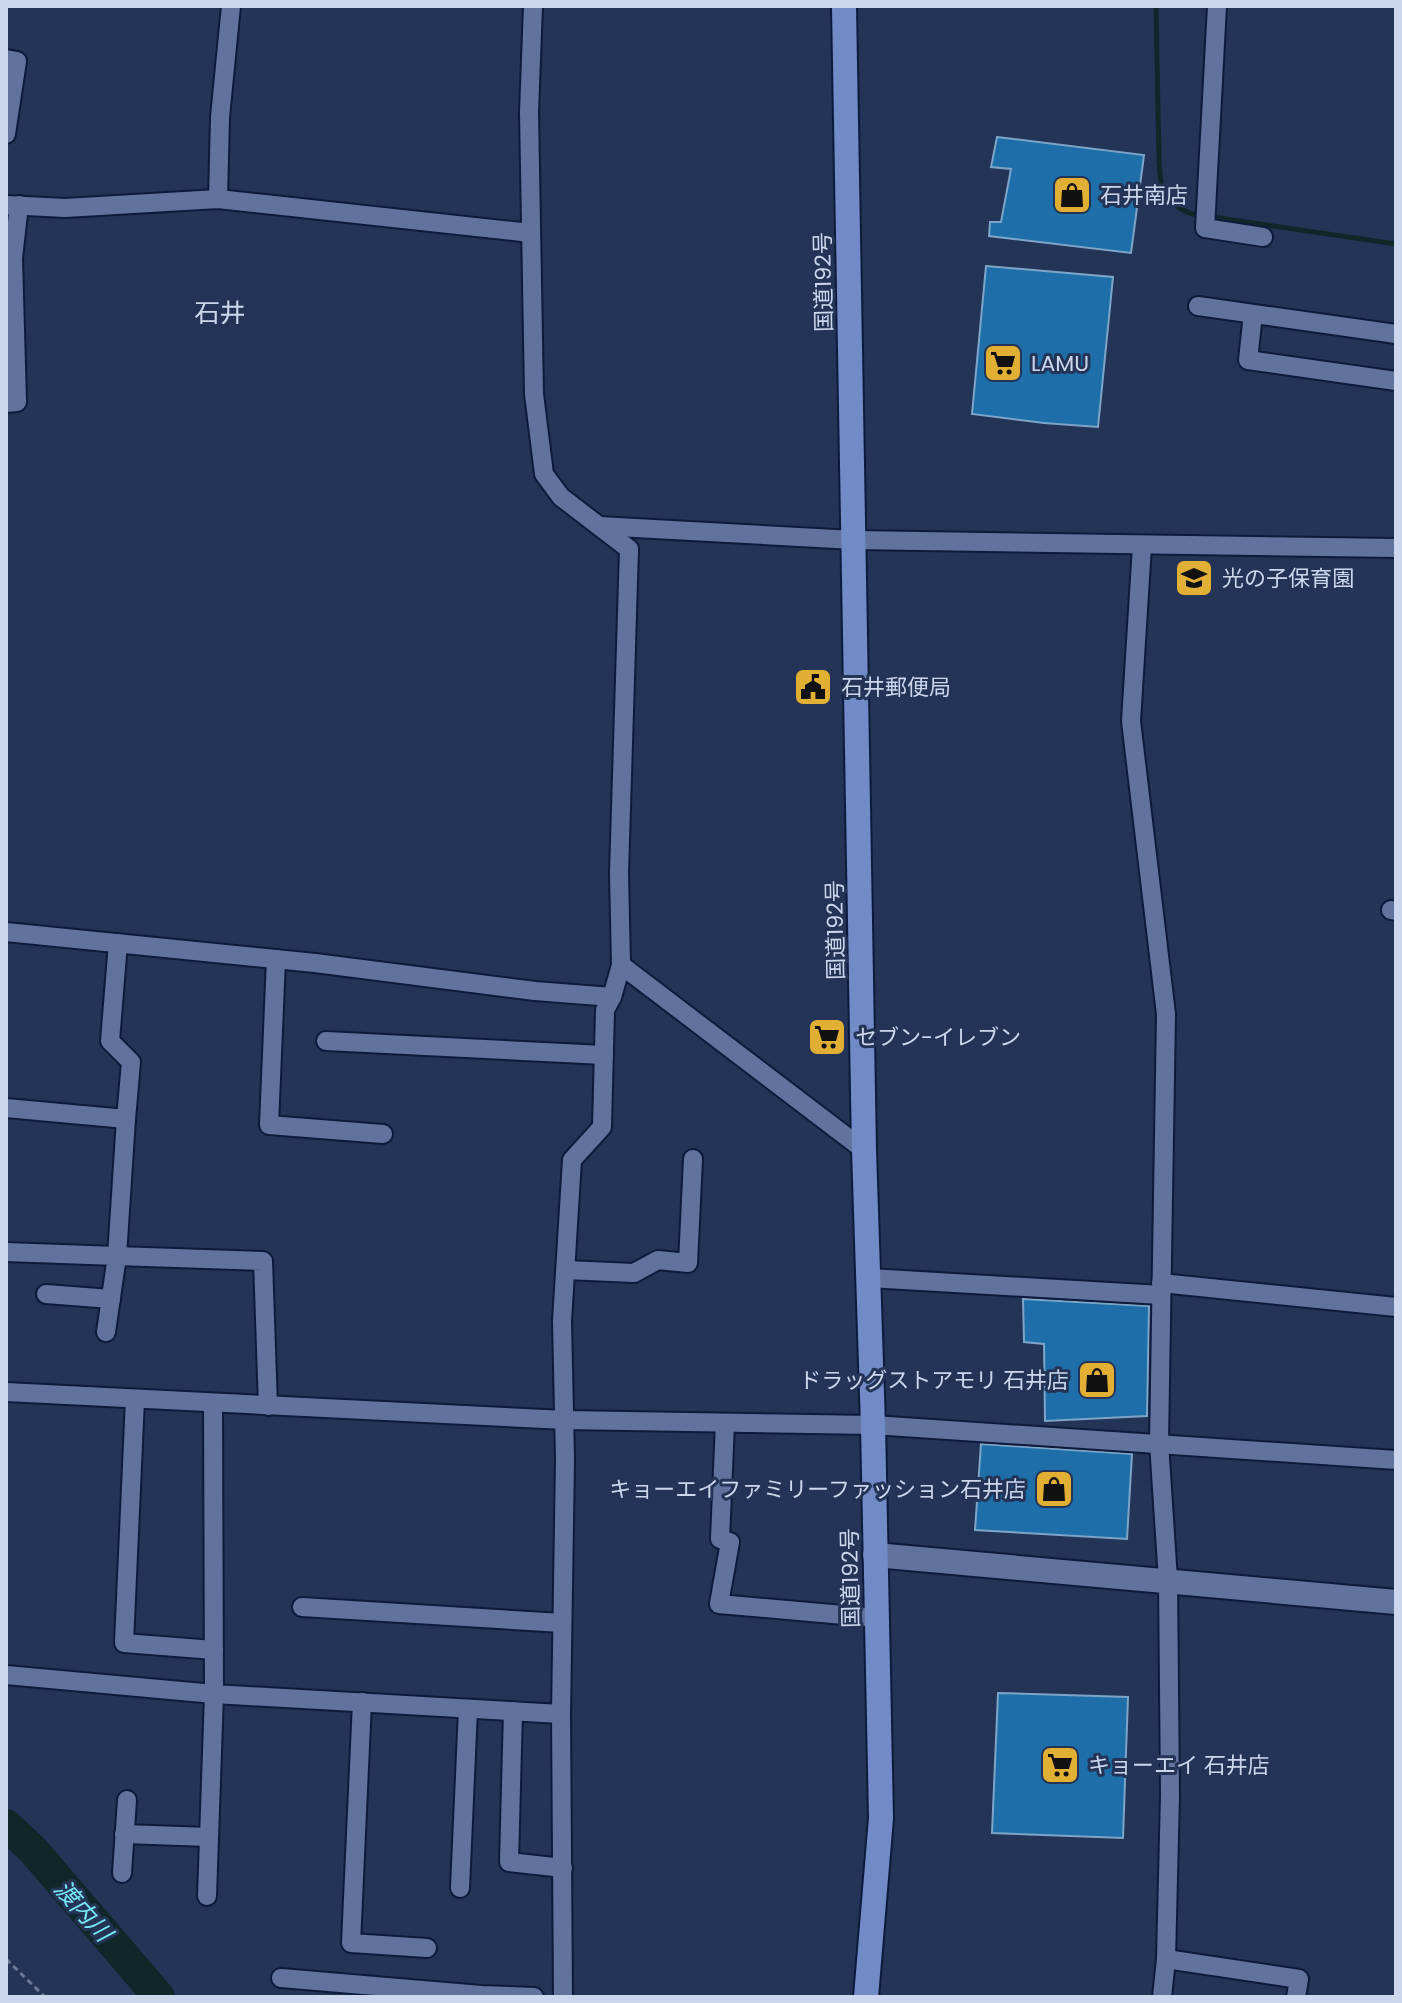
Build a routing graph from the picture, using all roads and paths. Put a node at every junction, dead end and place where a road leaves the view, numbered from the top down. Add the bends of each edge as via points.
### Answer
1 (231, 6) edge
2 (533, 6) edge
3 (844, 6) edge
4 (1217, 6) edge
5 (6, 59) edge
6 (6, 134) edge
7 (218, 199) junction
8 (12, 205) edge
9 (531, 233) junction
10 (1263, 237) dead end
11 (1198, 306) dead end
12 (1253, 314) junction
13 (1396, 334) edge
14 (1396, 381) edge
15 (6, 403) edge
16 (598, 526) junction
17 (854, 540) junction
18 (1142, 546) junction
19 (1396, 548) edge
20 (6, 932) edge
21 (118, 943) junction
22 (276, 959) junction
23 (621, 965) junction
24 (612, 997) junction
25 (326, 1041) dead end
26 (604, 1055) junction
27 (6, 1108) edge
28 (126, 1119) junction
29 (383, 1134) dead end
30 (864, 1150) junction
31 (693, 1159) dead end
32 (6, 1252) edge
33 (117, 1256) junction
34 (566, 1270) junction
35 (869, 1278) junction
36 (1161, 1289) junction
37 (46, 1294) dead end
38 (111, 1299) junction
39 (1396, 1307) edge
40 (106, 1332) dead end
41 (6, 1392) edge
42 (135, 1399) junction
43 (213, 1403) junction
44 (268, 1406) junction
45 (565, 1420) junction
46 (725, 1423) junction
47 (873, 1425) junction
48 (1159, 1443) junction
49 (1396, 1460) edge
50 (875, 1555) junction
51 (1168, 1580) junction
52 (1396, 1602) edge
53 (302, 1607) dead end
54 (877, 1618) junction
55 (562, 1623) junction
56 (214, 1650) junction
57 (6, 1675) edge
58 (214, 1694) junction
59 (362, 1702) junction
60 (468, 1709) junction
61 (513, 1711) junction
62 (561, 1714) junction
63 (127, 1800) dead end
64 (124, 1834) junction
65 (209, 1837) junction
66 (563, 1868) junction
67 (122, 1873) dead end
68 (460, 1888) dead end
69 (207, 1896) dead end
70 (427, 1948) dead end
71 (6, 1959) edge
72 (1166, 1959) junction
73 (281, 1978) dead end
74 (45, 1997) edge
75 (534, 1997) edge
76 (563, 1997) edge
77 (866, 1997) edge
78 (1162, 1997) edge
79 (1296, 1997) edge

1 - 7 street
2 - 9 street
3 - 17 highway, 国道192号
4 - 10 street via 1205,228
5 - 6 street via 17,61
7 - 8 street via 65,208
7 - 9 street
8 - 15 street via 17,402
9 - 16 street via 534,394 544,474 561,497
11 - 12 street
12 - 13 street
12 - 14 street via 1248,360
16 - 17 street
16 - 23 street via 629,549
17 - 18 street
17 - 30 highway, 国道192号
18 - 19 street
18 - 36 street via 1131,721 1166,1014
20 - 21 street
21 - 22 street
21 - 28 street via 110,1041 131,1062
22 - 24 street
22 - 29 street via 269,1125
23 - 24 street
23 - 30 street
24 - 26 street via 605,1010
25 - 26 street
26 - 34 street via 602,1127 572,1160
27 - 28 street
28 - 33 street
30 - 35 highway, 国道192号
31 - 34 street via 688,1263 658,1260 634,1273
32 - 33 street
33 - 38 street
33 - 44 street via 263,1261
34 - 45 street
35 - 36 street
35 - 47 highway, 国道192号
36 - 39 street
36 - 48 street
37 - 38 street
38 - 40 street
41 - 42 street
42 - 43 street
42 - 56 street via 124,1643
43 - 44 street
43 - 56 street
44 - 45 street
45 - 46 street
45 - 55 street
46 - 47 street
46 - 54 street via 720,1539 730,1542 719,1604
47 - 48 street
47 - 50 highway, 国道192号
48 - 49 street
48 - 51 street
50 - 51 street
50 - 54 highway, 国道192号
51 - 52 street
51 - 72 street
53 - 55 street
54 - 77 highway, 国道192号 via 881,1818
55 - 62 street
56 - 58 street
57 - 58 street
58 - 59 street
58 - 65 street
59 - 60 street
59 - 70 street via 351,1943
60 - 61 street
60 - 68 street
61 - 62 street
61 - 66 street via 509,1862
62 - 66 street
63 - 64 street
64 - 65 street
64 - 67 street
65 - 69 street
66 - 76 street
71 - 74 path
72 - 78 street
72 - 79 street via 1299,1979
73 - 75 street

